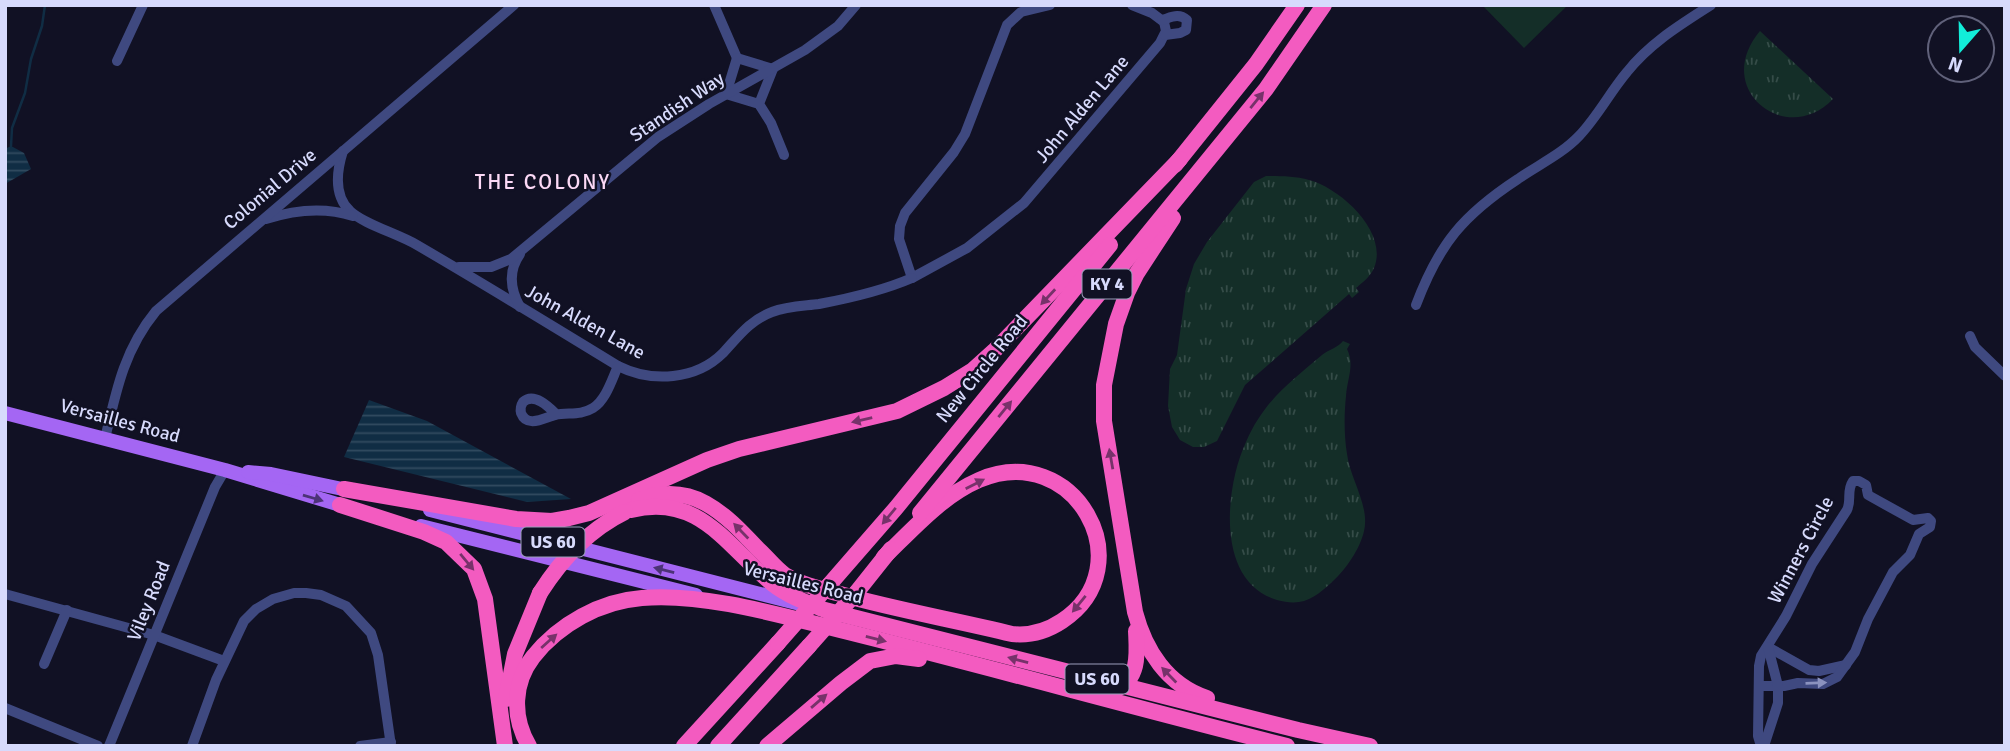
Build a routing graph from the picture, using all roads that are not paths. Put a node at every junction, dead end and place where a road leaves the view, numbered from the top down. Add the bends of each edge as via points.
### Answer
1 (143, 5) edge
2 (514, 5) edge
3 (714, 5) edge
4 (856, 5) edge
5 (1050, 5) edge
6 (1132, 5) edge
7 (1297, 5) edge
8 (1324, 5) edge
9 (1710, 5) edge
10 (1162, 20) junction
11 (1165, 35) junction
12 (737, 58) junction
13 (117, 61) dead end
14 (773, 69) junction
15 (726, 94) junction
16 (759, 104) junction
17 (1229, 135) junction
18 (342, 151) junction
19 (784, 155) dead end
20 (1180, 159) junction
21 (362, 218) junction
22 (260, 221) junction
23 (524, 250) junction
24 (450, 265) junction
25 (912, 278) junction
26 (1416, 305) dead end
27 (520, 307) junction
28 (1970, 336) dead end
29 (618, 366) junction
30 (2005, 376) edge
31 (5, 413) edge
32 (556, 414) dead end
33 (105, 439) junction
34 (225, 470) junction
35 (344, 489) junction
36 (1868, 495) junction
37 (1850, 503) junction
38 (340, 505) junction
39 (605, 506) junction
40 (884, 557) junction
41 (5, 594) edge
42 (66, 610) junction
43 (825, 610) junction
44 (762, 611) junction
45 (1135, 611) junction
46 (154, 635) junction
47 (1768, 647) junction
48 (224, 661) junction
49 (44, 664) dead end
50 (1846, 665) junction
51 (1123, 686) junction
52 (1759, 686) junction
53 (1778, 687) junction
54 (1063, 688) junction
55 (736, 690) junction
56 (1099, 698) junction
57 (5, 708) edge
58 (1298, 730) junction
59 (391, 744) edge
60 (505, 744) edge
61 (98, 746) edge
62 (109, 746) edge
63 (192, 746) edge
64 (360, 746) edge
65 (529, 746) edge
66 (678, 746) edge
67 (684, 746) edge
68 (718, 746) edge
69 (767, 746) edge
70 (1287, 746) edge
71 (1370, 746) edge
72 (1763, 746) edge

1 - 13 street
2 - 18 street, Colonial Drive
3 - 12 street
4 - 14 street, Standish Way via 829,34
5 - 25 street via 1021,12 1007,25 960,143 905,213 899,239
6 - 10 street
7 - 20 highway, New Circle Road / KY 4
17 -> 8 highway, KY 4
9 - 26 street via 1646,51 1577,138 1461,222 1425,281
10 - 11 street
10 - 11 street, John Alden Lane via 1176,15 1187,20 1186,30
11 - 25 street, John Alden Lane via 1024,203 968,248
12 - 14 street
12 - 15 street
14 - 15 street, Standish Way
14 - 16 street
15 - 16 street
15 - 23 street, Standish Way via 658,137
16 - 19 street
40 -> 17 highway, KY 4
45 -> 17 highway via 1104,421 1108,357 1137,273
18 - 21 street, John Alden Lane via 337,172 340,190 347,208
18 - 22 street, Colonial Drive
20 -> 39 highway via 994,351 944,388 897,411 707,460
20 -> 55 highway, New Circle Road / KY 4, bridge via 896,508
21 - 22 street, John Alden Lane via 312,211
21 - 24 street, John Alden Lane
22 - 33 street, Colonial Drive via 156,311 138,334 118,384
23 - 24 street, Standish Way via 491,267
23 - 27 street, Standish Way via 511,279
24 - 27 street, John Alden Lane
25 - 29 street, John Alden Lane via 849,299 771,312 745,328 712,362 686,374 648,376
27 - 29 street, John Alden Lane
28 - 30 street
29 - 32 street via 592,409
31 - 33 main road, Versailles Road / US 60
33 - 34 main road, Versailles Road / US 60
34 - 35 main road, Versailles Road / US 60
34 -> 38 main road, Versailles Road / US 60
34 - 46 street, Viley Road
35 - 39 highway via 534,521 569,518
43 -> 35 main road, Versailles Road / US 60
36 - 37 street
36 - 37 street, Winners Circle via 1866,485 1853,481
36 - 50 street, Winners Circle via 1913,520 1919,534 1910,555 1893,572
37 - 47 street, Winners Circle
38 - 44 main road, Versailles Road / US 60
38 -> 60 highway via 446,542 474,569 485,599
40 -> 39 highway via 947,500 977,481 1009,472 1040,475 1068,491 1090,517 1099,556 1093,583 1077,608 1053,627 1012,634 870,603 792,579 730,519 699,499 661,494
40 - 68 highway, KY 4, bridge
41 - 42 street
42 - 46 street
42 - 49 street
51 -> 43 highway, Versailles Road / US 60
43 - 60 highway, bridge via 768,581 726,538 696,517 666,508 625,512 570,554 540,593 511,671
44 -> 54 highway, Versailles Road / US 60
65 -> 44 highway via 516,705 521,679 536,653 573,621 605,606 642,598 692,599
45 - 51 highway via 1136,666
58 -> 45 highway via 1200,696 1176,682 1148,648
46 - 48 street
46 - 62 street, Viley Road
47 - 50 street via 1809,670
47 - 52 street, Winners Circle via 1761,656
47 - 53 street, Winners Circle
48 - 59 street via 244,621 273,599 306,593 334,600 355,614 371,633
48 - 63 street
53 -> 50 street via 1831,682
51 - 56 highway
51 - 58 highway, Versailles Road / US 60
52 - 53 street
52 - 72 street, Winners Circle via 1758,736
53 - 72 street, Winners Circle via 1776,715
54 - 56 highway, Versailles Road / US 60
69 -> 54 highway via 853,673 887,656
55 - 66 highway
55 - 67 highway, New Circle Road / KY 4
56 - 70 highway, Versailles Road / US 60
57 - 61 street
58 - 71 highway, Versailles Road / US 60
59 - 64 street

